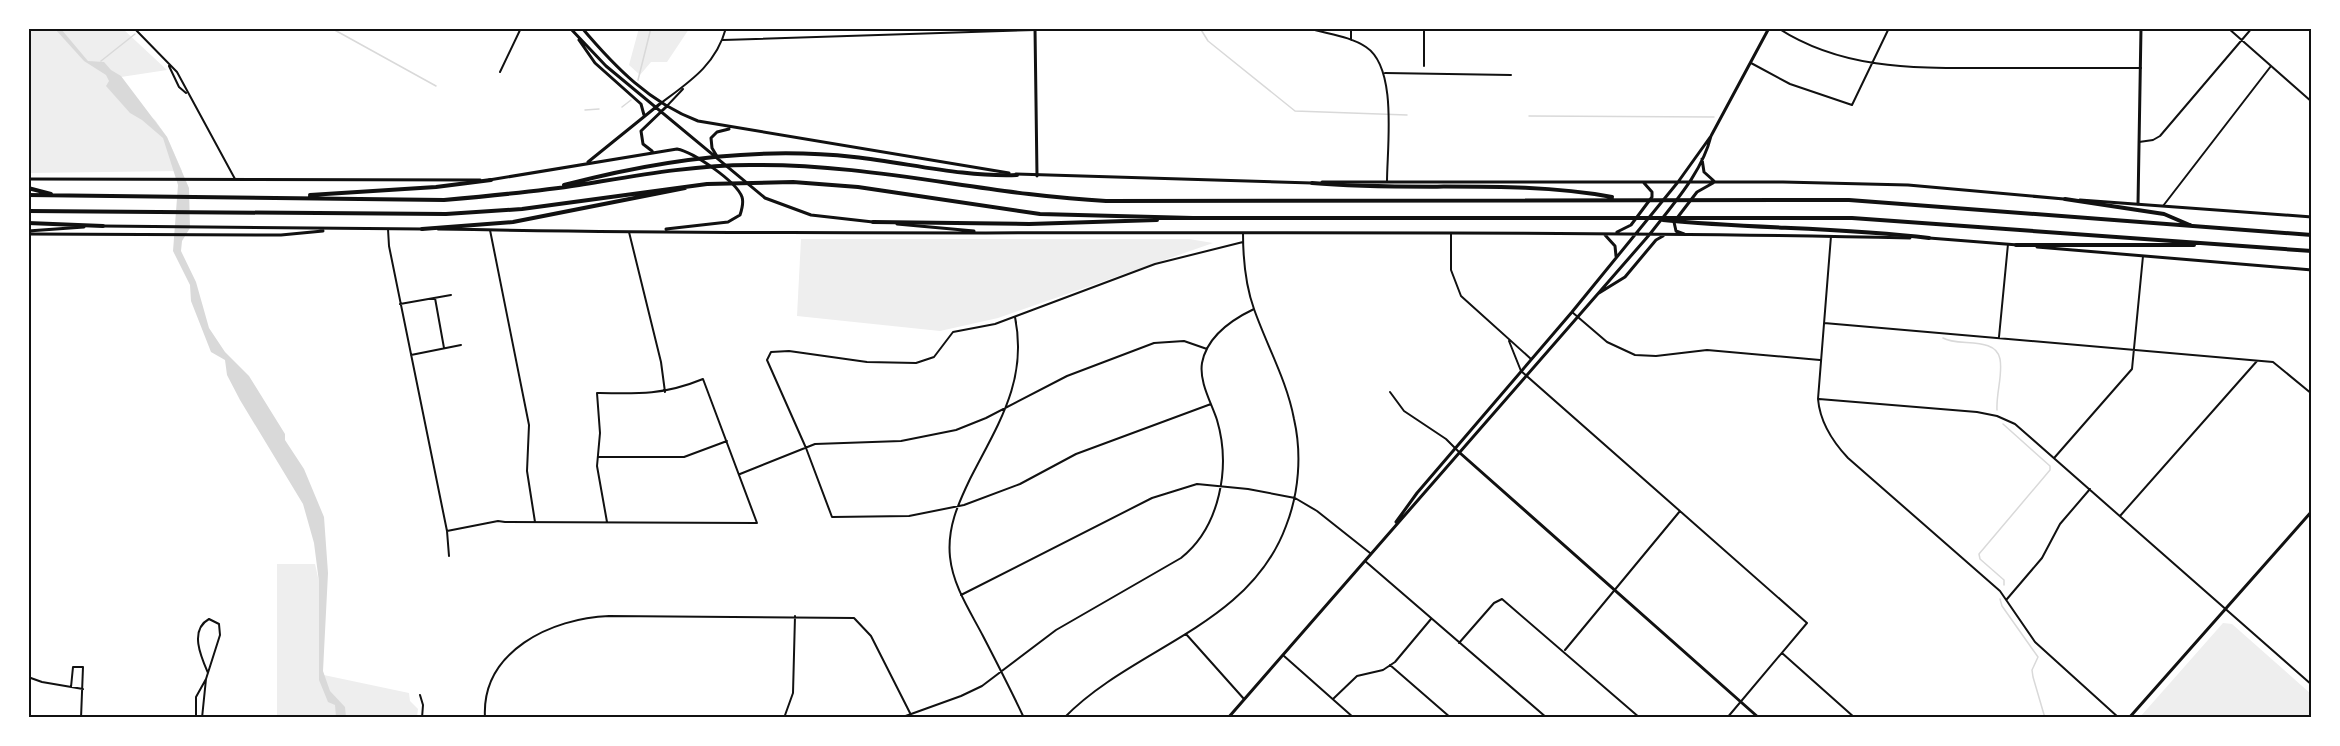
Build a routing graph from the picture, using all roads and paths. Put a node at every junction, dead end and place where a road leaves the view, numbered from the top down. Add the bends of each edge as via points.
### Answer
1 (134, 28) edge
2 (521, 28) edge
3 (570, 28) edge
4 (582, 28) edge
5 (726, 28) edge
6 (1308, 28) edge
7 (1351, 28) edge
8 (1424, 28) edge
9 (1769, 28) edge
10 (1778, 28) edge
11 (1889, 28) edge
12 (2141, 28) edge
13 (2228, 28) edge
14 (2252, 28) edge
15 (1035, 29) edge
16 (1180, 30) dead end
17 (576, 36) junction
18 (723, 40) junction
19 (1351, 40) junction
20 (2242, 41) junction
21 (168, 63) junction
22 (1750, 63) junction
23 (1872, 64) junction
24 (1424, 66) dead end
25 (2271, 66) junction
26 (2140, 68) junction
27 (500, 72) dead end
28 (1385, 73) junction
29 (1511, 75) dead end
30 (683, 88) junction
31 (188, 96) junction
32 (2312, 102) edge
33 (661, 104) junction
34 (666, 106) junction
35 (655, 107) junction
36 (660, 111) junction
37 (644, 115) junction
38 (730, 129) junction
39 (1711, 136) junction
40 (2139, 142) junction
41 (652, 151) junction
42 (1702, 158) junction
43 (720, 161) junction
44 (586, 164) junction
45 (1017, 175) junction
46 (1037, 176) junction
47 (28, 179) edge
48 (235, 179) junction
49 (491, 180) junction
50 (1387, 182) junction
51 (1643, 182) junction
52 (1678, 182) junction
53 (1689, 182) junction
54 (1715, 182) junction
55 (1312, 183) junction
56 (707, 184) junction
57 (28, 188) edge
58 (549, 189) junction
59 (28, 195) edge
60 (55, 195) junction
61 (290, 197) junction
62 (1622, 199) junction
63 (2065, 199) junction
64 (2138, 204) junction
65 (2162, 207) junction
66 (28, 211) edge
67 (2312, 217) edge
68 (1193, 218) junction
69 (1642, 218) junction
70 (873, 222) junction
71 (28, 223) edge
72 (103, 226) junction
73 (2196, 228) junction
74 (388, 229) junction
75 (422, 229) junction
76 (337, 230) junction
77 (490, 230) junction
78 (629, 231) junction
79 (652, 231) junction
80 (28, 232) edge
81 (1243, 233) junction
82 (1612, 233) junction
83 (1637, 233) junction
84 (997, 234) junction
85 (1451, 234) junction
86 (1603, 234) junction
87 (1650, 234) junction
88 (1668, 235) junction
89 (1685, 235) junction
90 (2312, 235) edge
91 (1831, 236) junction
92 (1929, 238) junction
93 (1243, 242) junction
94 (2008, 244) junction
95 (2016, 245) junction
96 (2225, 245) junction
97 (2312, 251) edge
98 (2143, 256) junction
99 (1616, 259) junction
100 (2312, 270) edge
101 (451, 295) dead end
102 (1597, 295) junction
103 (435, 298) junction
104 (400, 304) junction
105 (1254, 309) junction
106 (1572, 312) junction
107 (1015, 317) junction
108 (1578, 317) junction
109 (1823, 323) junction
110 (1998, 338) junction
111 (1509, 341) junction
112 (461, 345) dead end
113 (444, 348) junction
114 (1207, 349) junction
115 (2135, 350) junction
116 (411, 355) junction
117 (1532, 359) junction
118 (1820, 360) junction
119 (2257, 361) junction
120 (1521, 371) junction
121 (1526, 376) junction
122 (1390, 392) dead end
123 (665, 393) junction
124 (2312, 394) edge
125 (1818, 399) junction
126 (1211, 404) junction
127 (1006, 408) junction
128 (727, 441) junction
129 (806, 447) junction
130 (1454, 448) junction
131 (1460, 453) junction
132 (598, 457) junction
133 (2055, 457) junction
134 (740, 474) junction
135 (1220, 486) junction
136 (2090, 489) junction
137 (1295, 498) junction
138 (957, 507) junction
139 (1680, 511) junction
140 (2312, 511) edge
141 (2121, 516) junction
142 (536, 522) junction
143 (607, 522) junction
144 (1394, 526) junction
145 (447, 531) junction
146 (1370, 553) junction
147 (449, 556) dead end
148 (1364, 560) junction
149 (1615, 588) junction
150 (961, 595) junction
151 (2007, 599) junction
152 (2226, 608) junction
153 (795, 616) junction
154 (1431, 619) junction
155 (1185, 634) junction
156 (1459, 643) junction
157 (1564, 650) junction
158 (1782, 653) junction
159 (1283, 656) junction
160 (1390, 665) junction
161 (1001, 672) junction
162 (208, 673) junction
163 (28, 677) edge
164 (206, 679) junction
165 (2312, 685) edge
166 (71, 687) junction
167 (83, 689) junction
168 (420, 695) dead end
169 (1244, 699) junction
170 (1333, 699) junction
171 (1741, 700) junction
172 (910, 713) junction
173 (81, 717) edge
174 (196, 717) edge
175 (202, 717) edge
176 (422, 717) edge
177 (485, 717) edge
178 (784, 717) edge
179 (900, 717) edge
180 (1024, 717) edge
181 (1064, 717) edge
182 (1229, 717) edge
183 (1354, 717) edge
184 (1450, 717) edge
185 (1547, 717) edge
186 (1640, 717) edge
187 (1727, 717) edge
188 (1759, 717) edge
189 (1855, 717) edge
190 (2119, 717) edge
191 (2129, 717) edge

1 - 21 street
2 - 27 street
3 - 17 main road
4 - 33 main road via 616,66
5 - 18 street
6 - 19 street
7 - 19 street
8 - 24 street
9 - 22 main road
10 - 23 street via 1835,55
11 - 23 street
12 - 26 main road
13 - 20 street
14 - 20 street
15 - 16 street
15 - 18 street
15 - 46 main road
17 - 35 main road
17 - 37 main road via 595,63 641,104
18 - 30 street via 703,70
19 - 28 street via 1372,52
20 - 25 street
20 - 40 street via 2160,136
21 - 31 street
21 - 31 street via 179,87
22 - 23 street via 1790,84 1852,105
22 - 39 main road
23 - 26 street via 1924,68
25 - 32 street
25 - 65 street
26 - 40 main road
28 - 29 street
28 - 50 street
30 - 33 street
30 - 34 street
31 - 48 street
33 - 34 main road
33 - 35 main road
34 - 36 main road
34 - 38 main road via 698,121
35 - 36 main road
35 - 37 main road
36 - 41 main road via 641,131 643,144
36 - 43 main road
37 - 44 main road
38 - 43 main road via 711,138
38 - 45 main road
39 - 42 main road
39 - 52 main road
40 - 64 main road
41 - 44 main road
41 - 79 main road via 688,151 739,191 743,199 740,215 728,222
42 - 53 main road
42 - 54 main road via 1705,173
43 - 70 main road via 765,198 786,208
44 - 49 main road
45 - 46 main road
45 - 58 highway via 960,174 835,156 740,155 626,169
46 - 55 main road
47 - 48 main road
48 - 49 main road
49 - 61 highway
50 - 51 main road
50 - 55 main road
51 - 52 main road
51 - 82 main road via 1652,197 1631,225
52 - 53 main road
52 - 83 main road
53 - 54 main road
53 - 87 main road
54 - 63 main road via 1908,185
54 - 89 main road via 1697,192 1674,222 1676,231
55 - 62 highway via 1546,190
56 - 66 highway via 471,213
56 - 68 highway via 771,181 858,187 1031,213
56 - 75 highway via 513,222
57 - 60 highway
58 - 61 highway via 444,200
58 - 62 highway via 750,165 811,166 1044,198 1106,201
59 - 60 highway
60 - 61 highway
62 - 73 highway via 1849,200
63 - 64 main road
63 - 73 highway via 2164,214
64 - 65 main road
65 - 67 main road
68 - 69 highway
68 - 70 highway via 1029,224
69 - 92 highway via 1874,231
69 - 96 highway via 1904,220
70 - 84 main road
71 - 72 highway
72 - 76 main road
72 - 80 main road
73 - 90 highway
74 - 75 main road
74 - 76 main road
74 - 104 street
75 - 77 main road
76 - 80 main road via 281,235
77 - 78 main road
77 - 142 street via 529,425 527,471
78 - 79 main road
78 - 123 street
79 - 84 main road
81 - 84 main road
81 - 85 main road
81 - 93 street
82 - 83 main road
82 - 86 main road
83 - 87 main road
83 - 99 main road
85 - 86 main road
85 - 111 street via 1451,270 1458,291
86 - 99 main road via 1615,246
87 - 88 main road
87 - 102 main road
88 - 89 main road
88 - 102 main road via 1656,240 1625,277
89 - 91 main road
91 - 92 main road
91 - 109 street
92 - 94 main road
93 - 105 street
93 - 107 street via 1155,264
94 - 95 main road
94 - 110 street
95 - 96 highway
95 - 98 main road
96 - 97 highway
98 - 100 main road
98 - 115 street
99 - 106 main road
101 - 103 street
102 - 108 main road
103 - 104 street
103 - 113 street
104 - 116 street
105 - 114 street via 1229,322
105 - 137 street via 1293,410 1298,442
106 - 108 street
106 - 117 main road
107 - 127 street via 1019,366
107 - 129 street via 953,332 934,357 922,363 771,352 767,360
108 - 118 street via 1607,342 1635,355 1707,350
108 - 121 main road
109 - 110 street
109 - 118 street
110 - 115 street
111 - 117 street
111 - 120 street
112 - 113 street
113 - 116 street
114 - 126 street via 1202,373
114 - 127 street via 1184,341 1154,344 1067,376
115 - 119 street
115 - 133 street via 2132,369
116 - 145 street
117 - 120 main road
118 - 125 street
119 - 124 street via 2277,364
119 - 141 street
120 - 121 street
120 - 130 main road
121 - 131 main road
121 - 139 street
122 - 130 street via 1404,411
123 - 128 street via 703,380
123 - 132 street via 597,393
125 - 133 street via 1988,414 2021,428
125 - 151 street via 1826,428 1841,450
126 - 135 street via 1223,452
126 - 138 street via 1076,454 1020,484
127 - 129 street via 956,430 922,438
127 - 138 street
128 - 132 street via 684,457
128 - 134 street
129 - 134 street
129 - 138 street via 832,517 909,516
130 - 131 street
130 - 144 main road
131 - 144 main road
131 - 149 main road
132 - 143 street
133 - 136 street
134 - 143 street via 757,522
135 - 137 street
135 - 150 street via 1197,484 1168,491
135 - 161 street via 1209,525 1188,552 1056,630
136 - 141 street
136 - 151 street via 2060,524 2040,561
137 - 146 street
137 - 155 street via 1276,549 1253,583 1234,602
138 - 150 street via 951,526 950,553
139 - 149 street
139 - 158 street via 1807,623
140 - 152 main road
141 - 152 street
142 - 143 street
142 - 145 street via 490,522
144 - 146 main road
145 - 147 street
146 - 148 main road
148 - 154 street
148 - 159 main road
149 - 157 street
149 - 171 main road
150 - 161 street
151 - 190 street via 2036,642
152 - 165 street
152 - 191 main road
153 - 172 street via 846,616 861,623
153 - 177 street via 586,618 513,649 499,664 486,692
153 - 178 street via 794,693
154 - 156 street
154 - 160 street
155 - 169 street
155 - 181 street via 1095,692
156 - 157 street via 1502,599
156 - 185 street
157 - 186 street
158 - 171 street
158 - 189 street
159 - 169 main road
159 - 170 street
160 - 170 street via 1357,676
160 - 184 street
161 - 172 street via 970,692
161 - 180 street
162 - 162 street via 220,635 219,624 209,619 201,626 198,645
162 - 164 street
163 - 166 street
164 - 174 street via 196,697
164 - 175 street
166 - 167 street
166 - 167 street via 73,668 78,666 85,670
167 - 173 street
168 - 176 street
169 - 182 main road
170 - 183 street
171 - 187 street
171 - 188 main road
172 - 179 street

